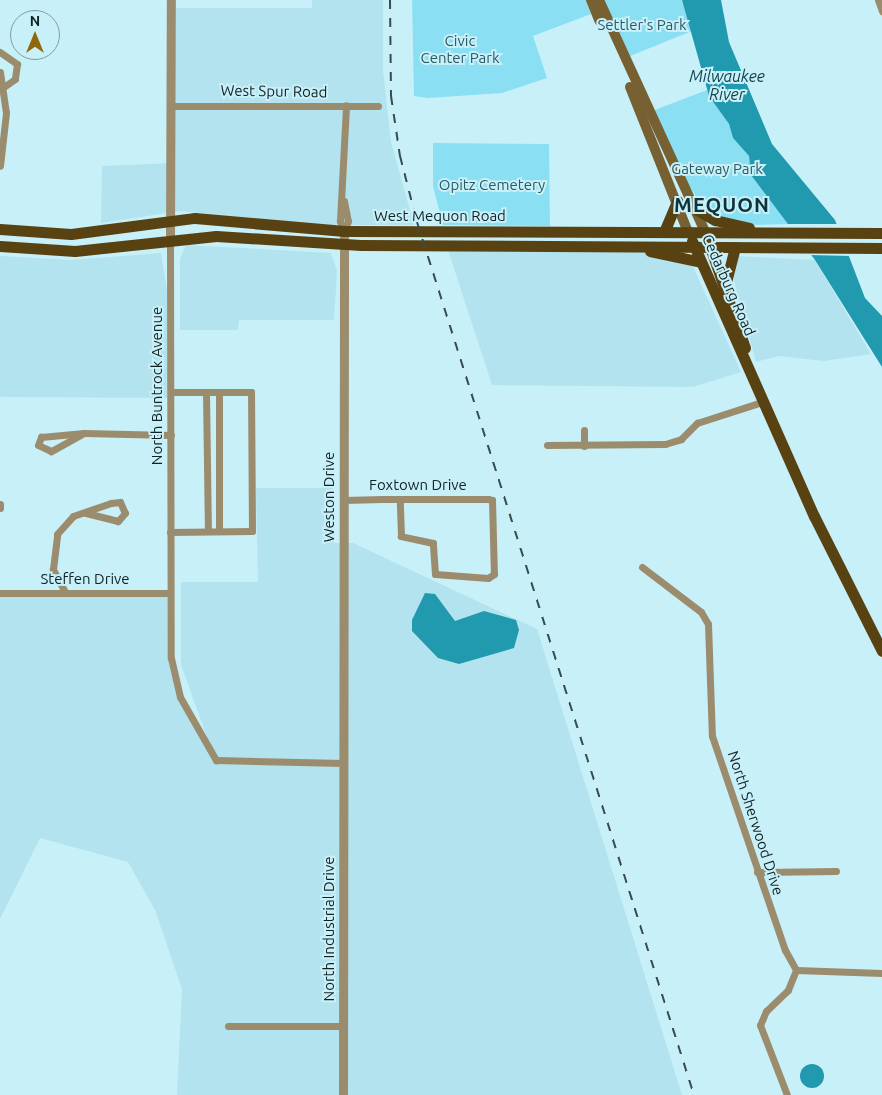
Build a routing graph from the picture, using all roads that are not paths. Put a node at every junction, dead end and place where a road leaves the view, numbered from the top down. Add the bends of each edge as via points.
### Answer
1 (172, 0) edge
2 (591, 0) edge
3 (599, 0) edge
4 (878, 0) edge
5 (882, 11) edge
6 (0, 52) edge
7 (0, 72) edge
8 (6, 86) junction
9 (170, 106) junction
10 (346, 106) junction
11 (378, 106) dead end
12 (0, 166) edge
13 (677, 200) junction
14 (695, 209) junction
15 (169, 220) junction
16 (0, 230) edge
17 (344, 231) junction
18 (516, 231) junction
19 (664, 232) junction
20 (766, 232) junction
21 (782, 232) junction
22 (882, 233) edge
23 (691, 238) junction
24 (707, 240) junction
25 (170, 242) junction
26 (344, 244) junction
27 (0, 246) edge
28 (516, 246) junction
29 (631, 246) junction
30 (735, 247) junction
31 (882, 248) edge
32 (701, 262) junction
33 (725, 286) junction
34 (748, 361) junction
35 (171, 392) junction
36 (206, 392) junction
37 (219, 392) junction
38 (765, 401) junction
39 (584, 430) dead end
40 (84, 433) junction
41 (171, 435) junction
42 (547, 445) dead end
43 (584, 446) junction
44 (400, 499) junction
45 (343, 500) junction
46 (86, 513) junction
47 (208, 531) junction
48 (219, 531) junction
49 (170, 532) junction
50 (642, 568) dead end
51 (65, 592) junction
52 (0, 593) edge
53 (170, 593) junction
54 (882, 650) edge
55 (343, 763) junction
56 (836, 871) dead end
57 (757, 872) junction
58 (796, 970) junction
59 (882, 973) edge
60 (228, 1026) dead end
61 (342, 1026) junction
62 (343, 1095) edge
63 (787, 1095) edge

1 - 9 street, North Buntrock Avenue
2 - 13 main road, Cedarburg Road
3 - 14 main road, Cedarburg Road
4 - 5 street
6 - 8 street via 17,64 15,79
7 - 8 street
8 - 12 street
9 - 10 street, West Spur Road
9 - 15 street, North Buntrock Avenue
10 - 11 street, West Spur Road
10 - 17 street via 344,201 348,216
13 - 19 main road
13 - 23 main road, Cedarburg Road
14 - 20 main road via 715,220
14 - 24 main road, Cedarburg Road
15 - 16 main road, West Mequon Road via 71,234
15 - 17 main road, West Mequon Road via 228,218
15 - 25 street, North Buntrock Avenue
17 - 18 main road, West Mequon Road
17 - 26 street, Weston Drive
18 - 19 main road, West Mequon Road
18 - 28 main road
19 - 23 main road, West Mequon Road
20 - 21 main road, West Mequon Road
20 - 24 main road, West Mequon Road
21 - 22 main road, West Mequon Road
21 - 24 main road via 754,239
23 - 24 main road, West Mequon Road
23 - 29 main road via 642,239
23 - 32 main road, Cedarburg Road
24 - 30 main road, West Mequon Road
24 - 33 main road, Cedarburg Road
25 - 26 main road, West Mequon Road via 216,236
25 - 27 main road, West Mequon Road via 75,251
25 - 35 street, North Buntrock Avenue
26 - 28 main road, West Mequon Road
26 - 45 street, Weston Drive
28 - 29 main road, West Mequon Road
29 - 32 main road
30 - 31 main road, West Mequon Road
30 - 33 main road
32 - 34 main road, Cedarburg Road
33 - 34 main road, Cedarburg Road
34 - 38 main road, Cedarburg Road
35 - 36 street
35 - 41 street, North Buntrock Avenue
36 - 37 street
36 - 47 street
37 - 48 street
37 - 48 street via 251,392 252,531
38 - 43 street via 697,423 676,442
38 - 54 main road, Cedarburg Road via 814,516
39 - 43 street
40 - 40 street via 41,437 38,445 51,451
40 - 41 street
41 - 49 street, North Buntrock Avenue
42 - 43 street
44 - 44 street, Foxtown Drive via 401,536 433,543 434,572 444,578 488,578 494,574 492,500
44 - 45 street, Foxtown Drive
45 - 55 street, Weston Drive
46 - 46 street via 118,521 125,513 120,502
46 - 51 street via 73,516 53,544 53,569
47 - 48 street
47 - 49 street
49 - 53 street, North Buntrock Avenue
50 - 57 street, North Sherwood Drive via 706,617 712,736
51 - 52 street, Steffen Drive
51 - 53 street, Steffen Drive
53 - 55 street, North Buntrock Avenue via 174,682 216,760
55 - 61 street, North Industrial Drive
56 - 57 street
57 - 58 street, North Sherwood Drive
58 - 59 street
58 - 63 street via 788,990 766,1011 760,1025
60 - 61 street
61 - 62 street, North Industrial Drive

